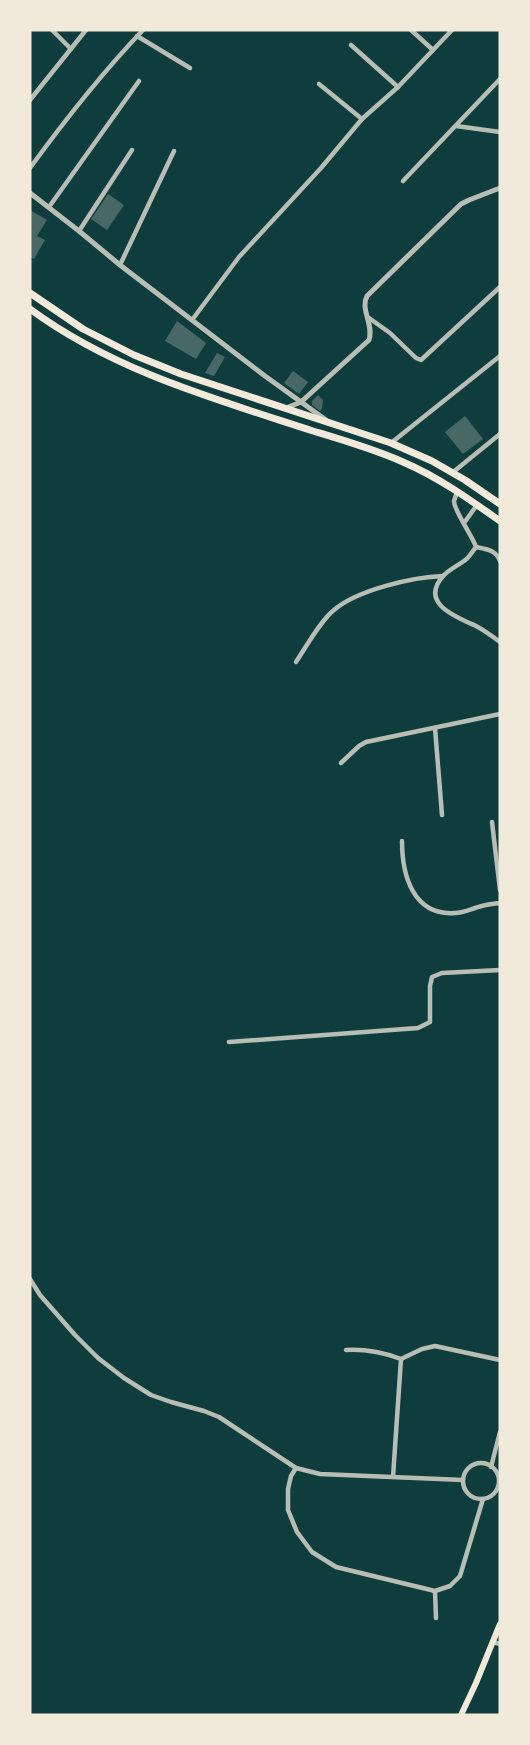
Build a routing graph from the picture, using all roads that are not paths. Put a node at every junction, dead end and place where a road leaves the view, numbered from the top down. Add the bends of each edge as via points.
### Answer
1 (52, 30) edge
2 (86, 30) edge
3 (143, 30) edge
4 (411, 30) edge
5 (452, 30) edge
6 (137, 36) junction
7 (351, 45) dead end
8 (71, 49) junction
9 (433, 50) junction
10 (190, 68) dead end
11 (500, 80) edge
12 (139, 81) dead end
13 (319, 84) dead end
14 (398, 87) junction
15 (30, 100) edge
16 (362, 119) junction
17 (456, 126) junction
18 (500, 132) edge
19 (132, 150) dead end
20 (174, 151) dead end
21 (30, 168) edge
22 (403, 181) dead end
23 (500, 188) edge
24 (30, 193) edge
25 (49, 207) junction
26 (79, 231) junction
27 (120, 266) junction
28 (500, 287) edge
29 (30, 293) edge
30 (30, 309) edge
31 (369, 318) junction
32 (192, 320) junction
33 (500, 356) edge
34 (301, 402) junction
35 (286, 408) junction
36 (328, 422) junction
37 (500, 434) edge
38 (391, 443) junction
39 (452, 473) junction
40 (457, 492) junction
41 (500, 504) edge
42 (477, 505) junction
43 (500, 521) edge
44 (464, 523) junction
45 (476, 547) junction
46 (500, 561) edge
47 (443, 576) junction
48 (500, 642) edge
49 (296, 662) dead end
50 (500, 714) edge
51 (435, 728) junction
52 (341, 763) dead end
53 (442, 815) dead end
54 (492, 822) dead end
55 (402, 841) dead end
56 (500, 890) edge
57 (500, 903) edge
58 (500, 970) edge
59 (229, 1042) dead end
60 (30, 1279) edge
61 (345, 1350) dead end
62 (401, 1359) junction
63 (500, 1360) edge
64 (500, 1432) edge
65 (491, 1467) junction
66 (296, 1468) junction
67 (393, 1477) junction
68 (463, 1480) junction
69 (483, 1499) junction
70 (435, 1591) junction
71 (436, 1618) dead end
72 (500, 1624) edge
73 (497, 1643) edge
74 (460, 1715) edge

1 - 8 street
2 - 8 street
3 - 6 street
4 - 9 street
5 - 9 street
6 - 10 street
6 - 21 street
7 - 14 street
8 - 15 street
9 - 14 street
11 - 17 street
12 - 25 street
13 - 16 street
14 - 16 street
16 - 32 street via 239,257
17 - 18 street
17 - 22 street
19 - 26 street
20 - 27 street
23 - 31 street via 461,204 367,296 364,303
24 - 25 street
25 - 26 street
26 - 27 street
27 - 32 street
28 - 31 street via 422,360
29 - 35 highway via 134,355
30 - 40 highway via 132,369 370,449 420,470
31 - 34 street via 369,340
32 - 34 street
33 - 38 street
34 - 35 street
34 - 36 street
35 - 36 highway
36 - 38 highway
37 - 39 street
38 - 39 highway
39 - 41 highway
40 - 42 highway
40 - 44 street via 456,510
42 - 43 highway
42 - 44 street
44 - 45 street
45 - 46 street via 493,551
45 - 47 street via 466,560
47 - 48 street via 436,587 441,608
47 - 49 street via 409,580 348,600 332,611
50 - 51 street
51 - 52 street via 366,742
51 - 53 street
54 - 56 street
55 - 57 street via 406,878 420,902 445,913
58 - 59 street via 432,977 430,1022 418,1028
60 - 66 street via 75,1335 124,1378 151,1395 219,1417
61 - 62 street via 383,1352
62 - 63 street via 435,1346
62 - 67 street
64 - 65 street
65 - 68 street via 473,1465
65 - 69 street via 498,1486 493,1495
66 - 67 street via 320,1474
66 - 70 street via 288,1489 288,1510 297,1532 312,1552 336,1567
67 - 68 street
68 - 69 street via 471,1496
69 - 70 street via 460,1576 450,1587
70 - 71 street
72 - 73 main road
73 - 74 main road

